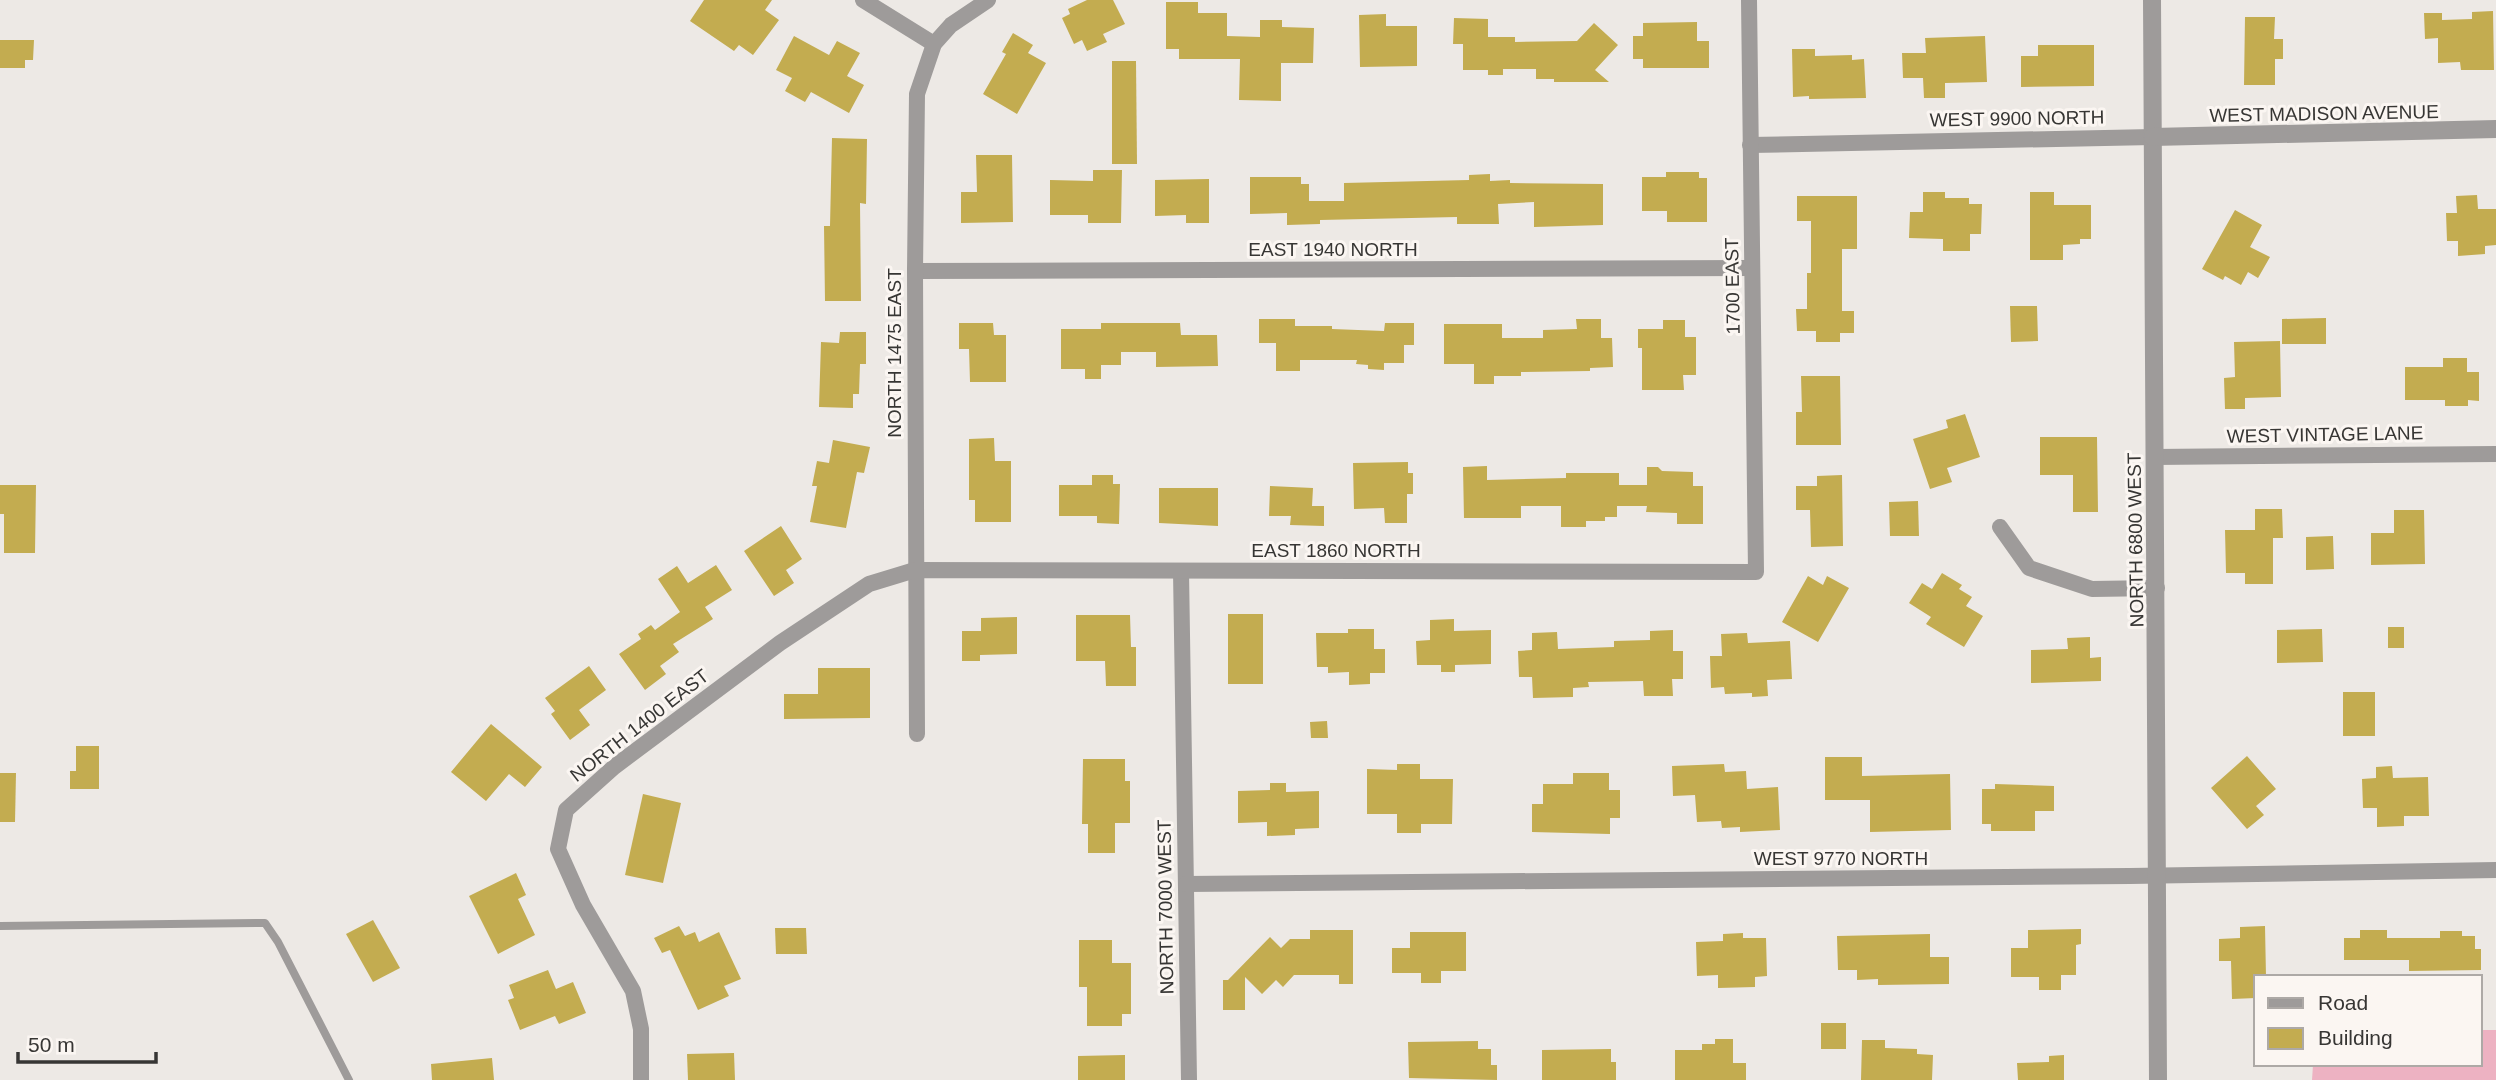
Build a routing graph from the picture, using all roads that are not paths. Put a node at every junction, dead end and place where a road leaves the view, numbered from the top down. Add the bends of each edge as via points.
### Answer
1 (863, 0) edge
2 (988, 0) edge
3 (1749, 0) edge
4 (2152, 0) edge
5 (934, 44) junction
6 (2496, 129) edge
7 (2153, 137) junction
8 (1750, 145) junction
9 (1752, 268) junction
10 (915, 271) junction
11 (2496, 454) edge
12 (2154, 457) junction
13 (2000, 527) dead end
14 (915, 570) junction
15 (1181, 571) junction
16 (1756, 572) joint
17 (2157, 587) junction
18 (917, 734) dead end
19 (2496, 870) edge
20 (2156, 876) junction
21 (1186, 884) junction
22 (0, 926) edge
23 (349, 1080) edge
24 (641, 1080) edge
25 (1189, 1080) edge
26 (2158, 1080) edge

1 - 5 street
2 - 5 street, NORTH 1475 EAST via 951,25
3 - 8 street, 1700 EAST
4 - 7 street, NORTH 6800 WEST
5 - 10 street, NORTH 1475 EAST via 917,94
6 - 7 street, WEST MADISON AVENUE
7 - 8 street, WEST 9900 NORTH
7 - 12 street, NORTH 6800 WEST
8 - 9 street, 1700 EAST
9 - 10 street, EAST 1940 NORTH
9 - 16 street, 1700 EAST
10 - 14 street, NORTH 1475 EAST
11 - 12 street, WEST VINTAGE LANE
12 - 17 street, NORTH 6800 WEST
13 - 17 street via 2029,568 2092,589
14 - 15 street, EAST 1860 NORTH
14 - 18 street, NORTH 1475 EAST
14 - 24 street, NORTH 1400 EAST via 869,583 780,643 614,768 566,810 558,849 583,905 633,991 641,1029
15 - 16 street, EAST 1860 NORTH
15 - 21 street, NORTH 7000 WEST
17 - 20 street, NORTH 6800 WEST
19 - 20 street, WEST 9770 NORTH
20 - 21 street, WEST 9770 NORTH
20 - 26 street, NORTH 6800 WEST
21 - 25 street, NORTH 7000 WEST
22 - 23 lane via 265,923

